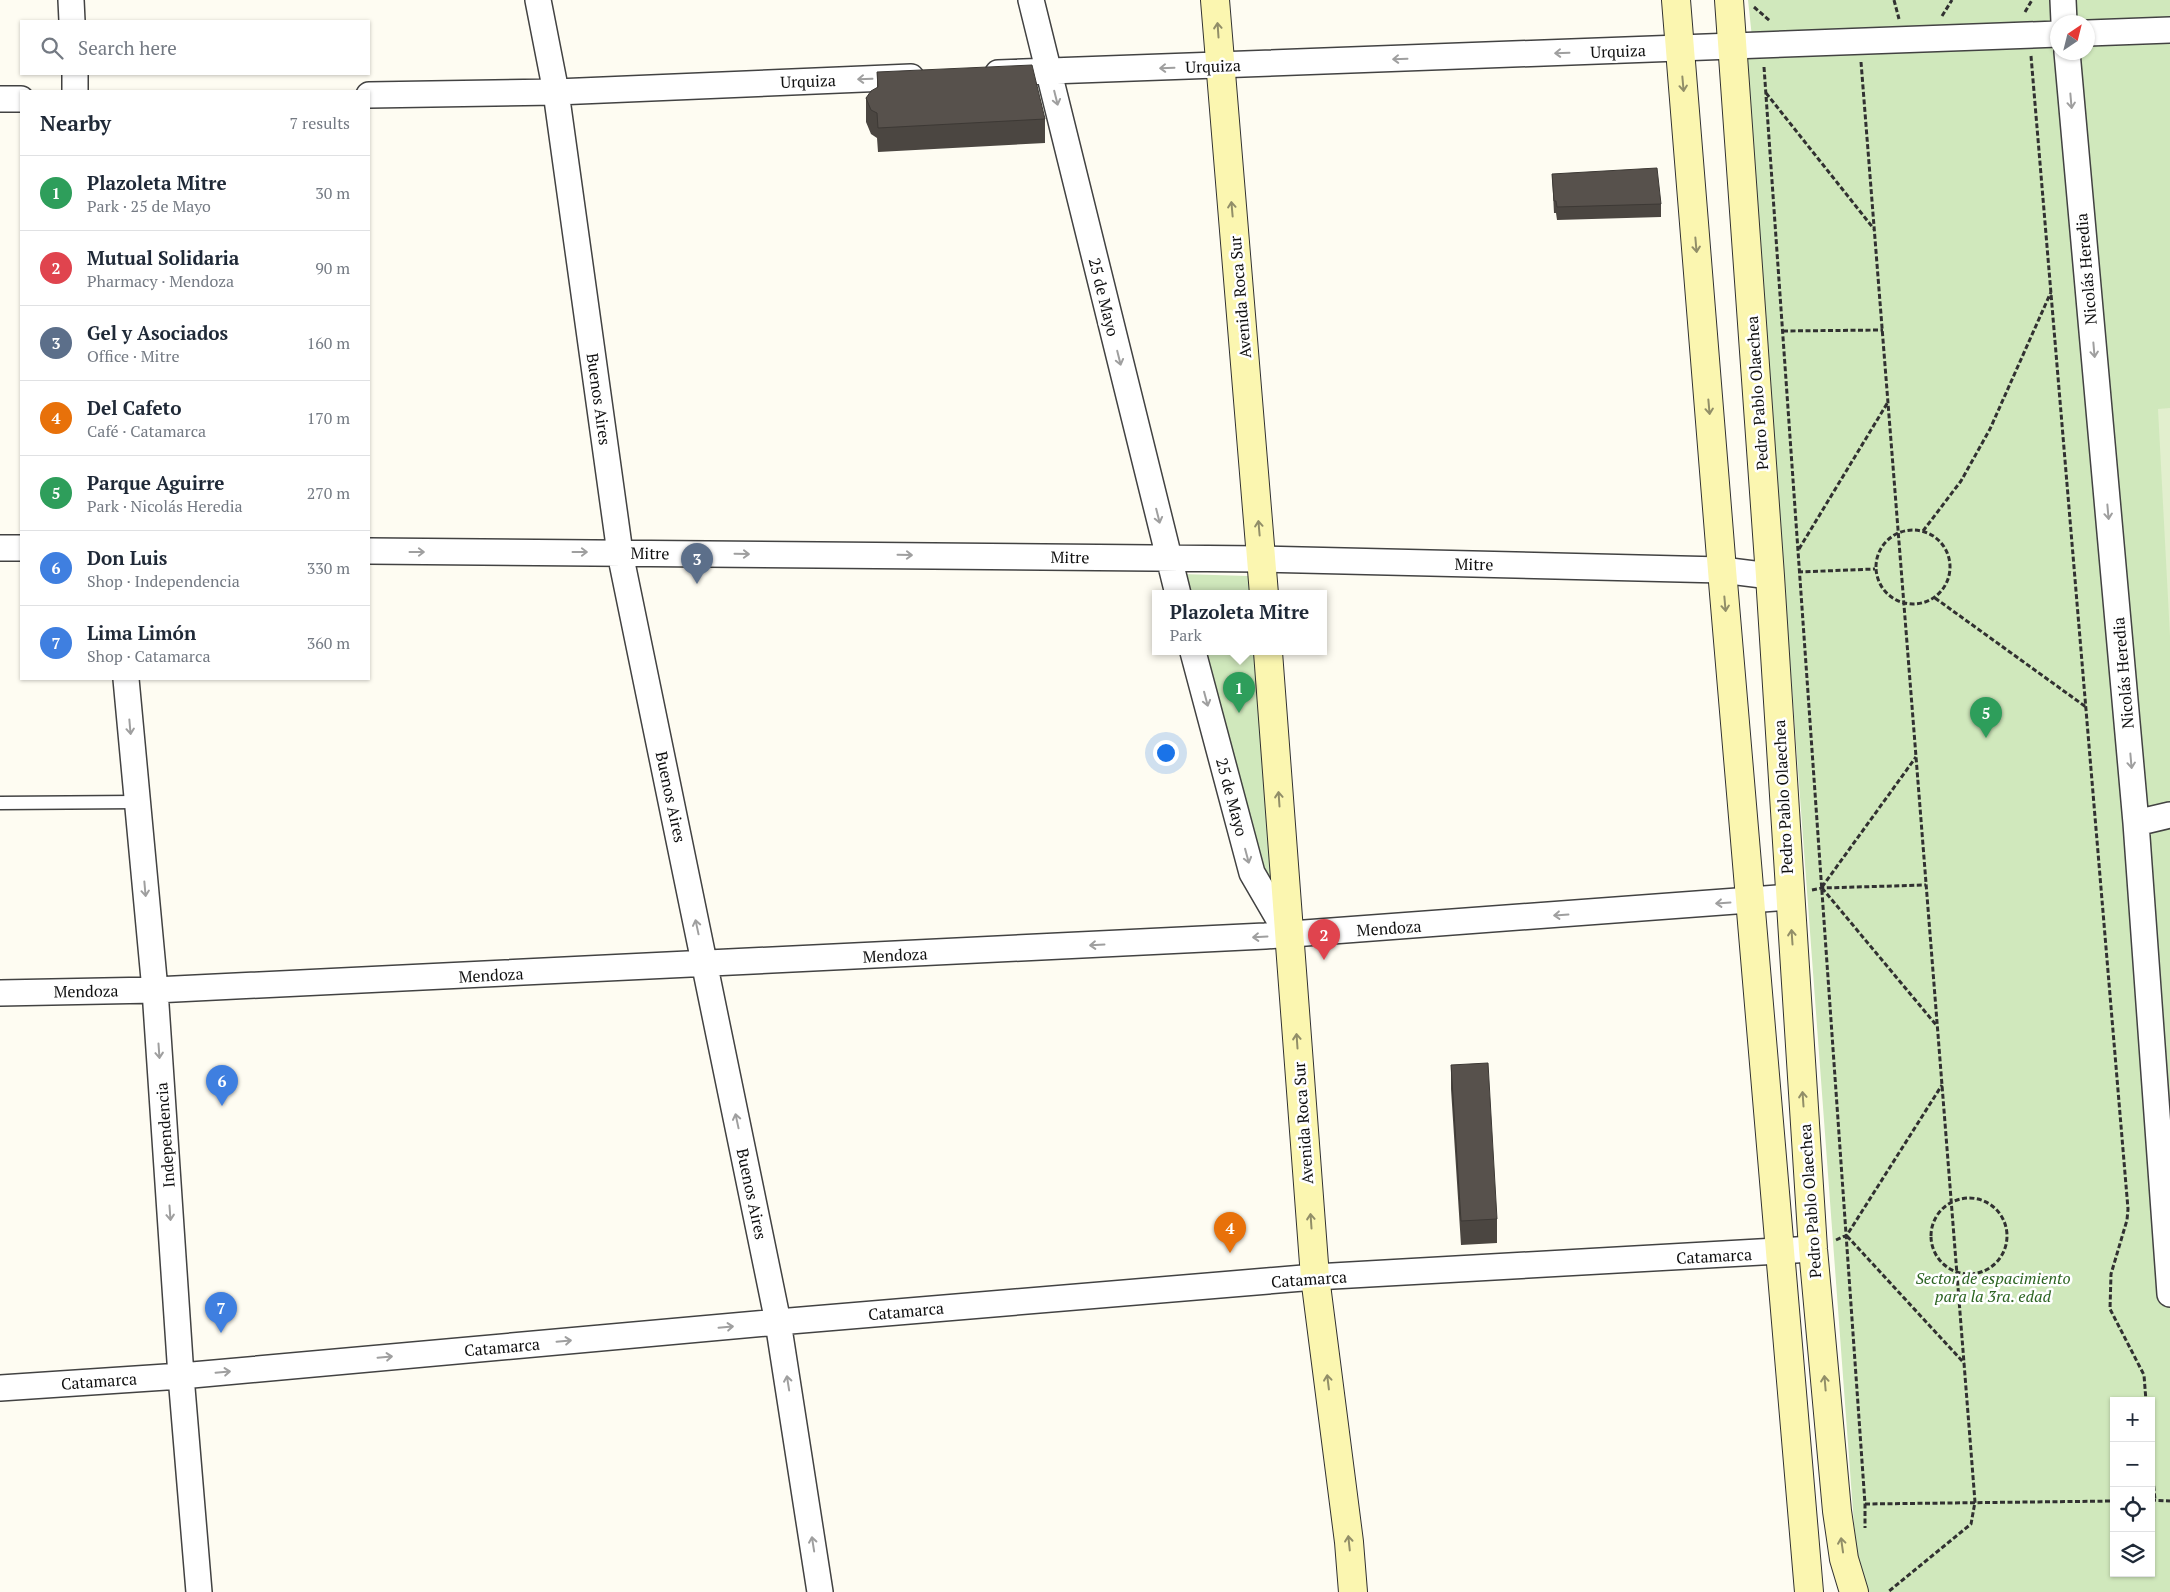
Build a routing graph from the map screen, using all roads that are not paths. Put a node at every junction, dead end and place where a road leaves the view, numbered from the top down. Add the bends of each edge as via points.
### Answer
1 (71, 0) edge
2 (538, 0) edge
3 (1031, 0) edge
4 (1215, 0) edge
5 (1676, 0) edge
6 (1729, 0) edge
7 (2063, 0) edge
8 (2064, 15) edge
9 (72, 20) edge
10 (2170, 30) edge
11 (2050, 31) edge
12 (2095, 33) edge
13 (1733, 47) junction
14 (1680, 49) junction
15 (2068, 60) edge
16 (1220, 66) junction
17 (1049, 71) junction
18 (75, 75) edge
19 (970, 75) edge
20 (931, 76) edge
21 (75, 90) edge
22 (556, 92) junction
23 (370, 94) edge
24 (0, 99) edge
25 (20, 99) edge
26 (0, 548) edge
27 (20, 548) edge
28 (370, 552) edge
29 (620, 552) junction
30 (1168, 558) junction
31 (1262, 559) junction
32 (1722, 570) junction
33 (1770, 576) junction
34 (1177, 590) edge
35 (1264, 590) edge
36 (1194, 655) edge
37 (1268, 655) edge
38 (126, 680) edge
39 (137, 802) junction
40 (0, 803) edge
41 (2170, 815) edge
42 (2136, 823) junction
43 (1789, 897) junction
44 (1750, 901) junction
45 (1288, 935) junction
46 (705, 965) junction
47 (155, 990) junction
48 (0, 992) edge
49 (1813, 1249) junction
50 (1781, 1253) junction
51 (1315, 1278) junction
52 (2170, 1294) edge
53 (778, 1322) junction
54 (181, 1376) junction
55 (0, 1388) edge
56 (199, 1592) edge
57 (820, 1592) edge
58 (1353, 1592) edge
59 (1809, 1592) edge
60 (1854, 1592) edge

1 - 9 street
2 - 22 street, Buenos Aires
3 - 17 street, 25 de Mayo
16 -> 4 street, Avenida Roca Sur
5 - 14 street, Pedro Pablo Olaechea
6 - 13 street, Pedro Pablo Olaechea
7 - 8 street
10 - 12 street
11 - 13 street, Urquiza via 2028,23
13 - 14 street, Urquiza
13 - 33 street, Pedro Pablo Olaechea
14 -> 16 street, Urquiza
14 -> 32 street, Pedro Pablo Olaechea
15 -> 42 street, Nicolás Heredia
16 -> 17 street, Urquiza
31 -> 16 street, Avenida Roca Sur
17 - 19 street, Urquiza
17 -> 30 street, 25 de Mayo
18 - 21 street
20 -> 22 street, Urquiza
22 - 23 street, Urquiza
22 - 29 street, Buenos Aires
24 - 25 street
26 - 27 street
28 -> 29 street, Mitre
29 -> 30 street, Mitre
46 -> 29 street, Buenos Aires
30 - 31 street, Mitre
30 - 34 street, 25 de Mayo
31 - 32 street, Mitre
31 - 35 street, Avenida Roca Sur
32 - 33 street, Mitre
32 -> 44 street, Pedro Pablo Olaechea
33 - 43 street, Pedro Pablo Olaechea
36 -> 45 street, 25 de Mayo via 1252,873
45 -> 37 street, Avenida Roca Sur
38 -> 39 street, Independencia
39 - 40 lane
39 -> 47 street, Independencia
41 - 42 street
42 - 52 street, Nicolás Heredia
43 - 44 street, Mendoza
49 -> 43 street, Pedro Pablo Olaechea
44 -> 45 street, Mendoza
44 - 50 street, Pedro Pablo Olaechea
45 -> 46 street, Mendoza
51 -> 45 street, Avenida Roca Sur
46 - 47 street, Mendoza
53 -> 46 street, Buenos Aires
47 - 48 street, Mendoza
47 -> 54 street, Independencia
49 - 50 street, Catamarca
60 -> 49 street, Pedro Pablo Olaechea via 1844,1559 1837,1511
50 - 51 street, Catamarca
50 - 59 street, Pedro Pablo Olaechea
51 - 53 street, Catamarca
58 -> 51 street, Avenida Roca Sur
54 -> 53 street, Catamarca
57 -> 53 street, Buenos Aires
54 - 55 street, Catamarca
54 - 56 street, Independencia

